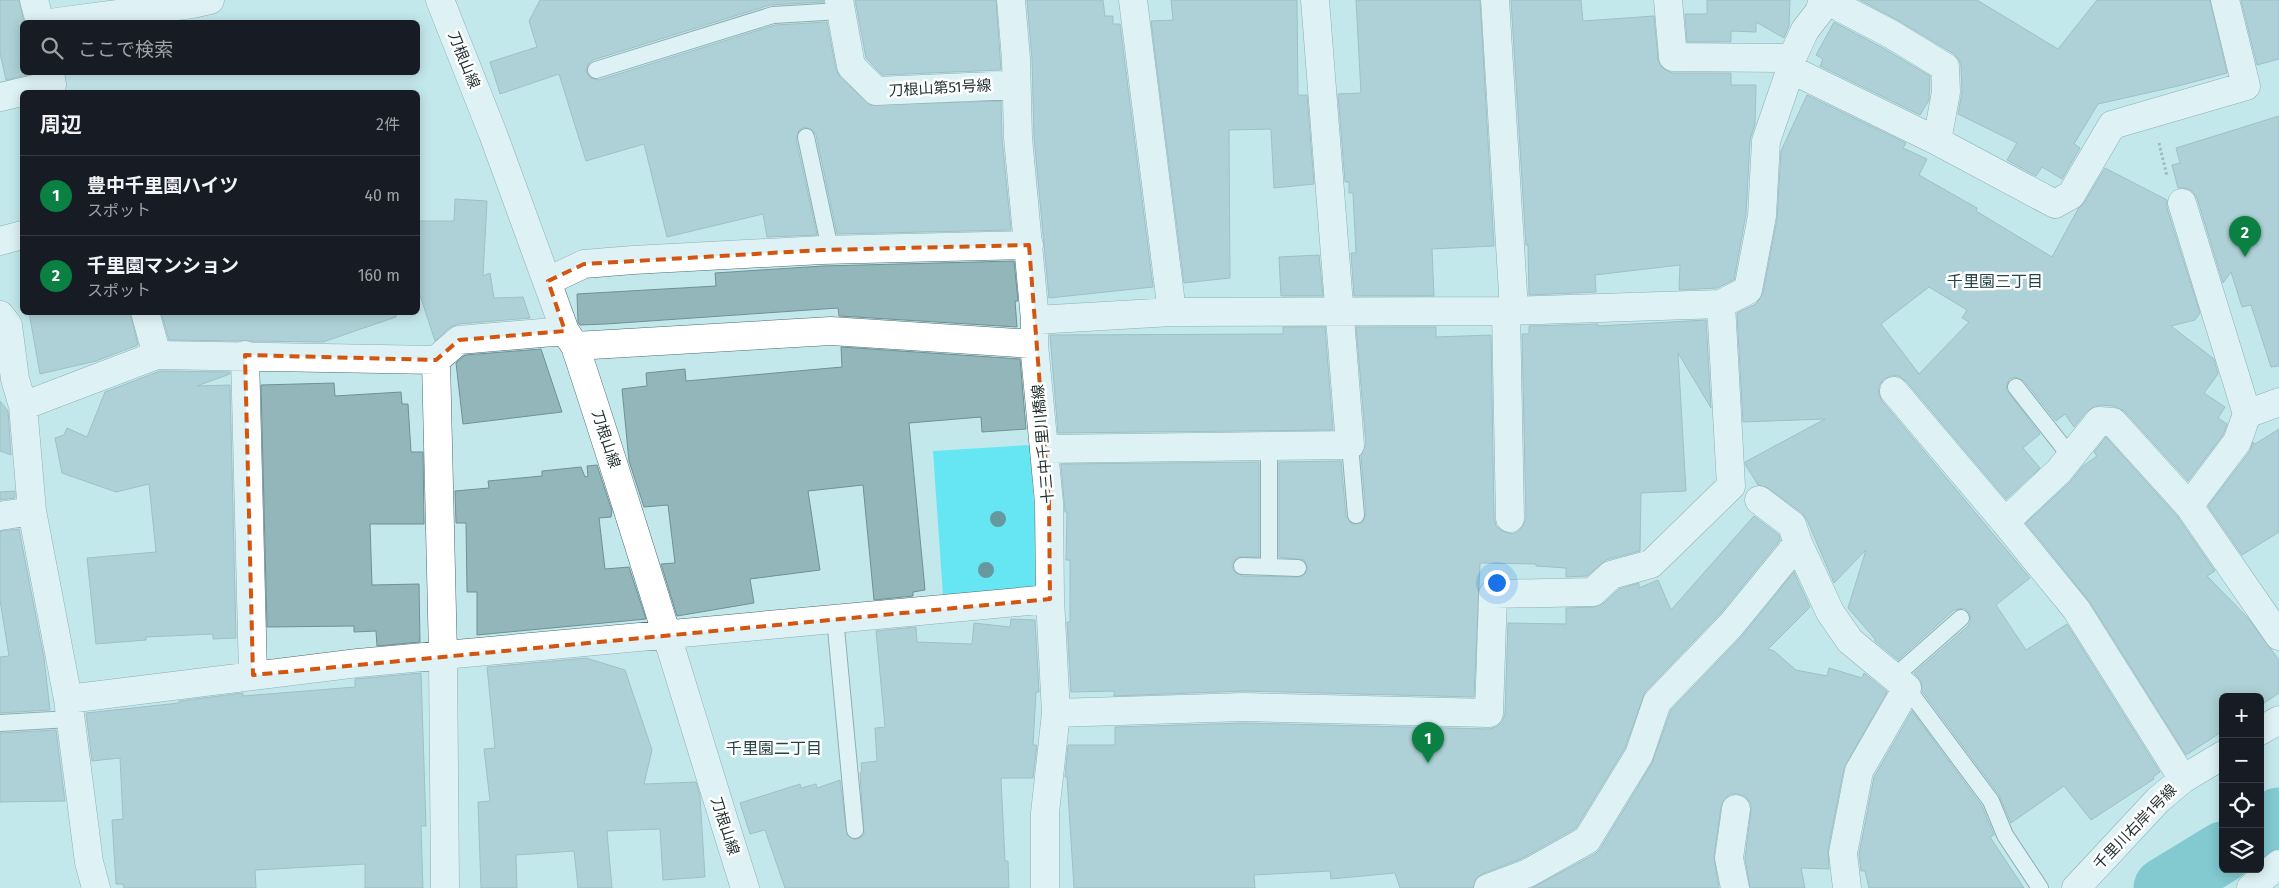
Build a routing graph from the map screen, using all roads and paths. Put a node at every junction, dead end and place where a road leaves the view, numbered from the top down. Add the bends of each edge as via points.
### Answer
1 (34, 0) edge
2 (210, 0) edge
3 (440, 0) edge
4 (1011, 0) edge
5 (1133, 0) edge
6 (1314, 0) edge
7 (1495, 0) edge
8 (1668, 0) edge
9 (1824, 0) edge
10 (2224, 0) edge
11 (840, 5) edge
12 (39, 20) edge
13 (72, 20) edge
14 (1791, 64) junction
15 (596, 70) dead end
16 (50, 75) edge
17 (1016, 84) junction
18 (30, 90) edge
19 (20, 92) edge
20 (0, 97) edge
21 (2151, 114) junction
22 (806, 137) dead end
23 (1937, 141) junction
24 (2182, 202) joint
25 (20, 236) edge
26 (0, 241) edge
27 (1028, 245) junction
28 (830, 250) junction
29 (548, 281) junction
30 (1721, 304) junction
31 (1340, 310) junction
32 (1510, 310) junction
33 (1172, 312) junction
34 (146, 315) edge
35 (0, 316) edge
36 (1034, 332) junction
37 (570, 339) junction
38 (158, 354) junction
39 (245, 355) junction
40 (436, 360) junction
41 (2016, 387) dead end
42 (1894, 391) dead end
43 (2279, 402) edge
44 (23, 406) junction
45 (2247, 414) junction
46 (1350, 445) junction
47 (1269, 447) junction
48 (1044, 450) junction
49 (2070, 457) junction
50 (1759, 500) dead end
51 (2189, 506) junction
52 (32, 511) junction
53 (1356, 515) dead end
54 (0, 516) edge
55 (1510, 518) dead end
56 (2005, 522) junction
57 (1798, 543) junction
58 (1242, 566) dead end
59 (1269, 567) junction
60 (1298, 568) dead end
61 (1050, 599) junction
62 (834, 618) junction
63 (1961, 618) dead end
64 (667, 634) junction
65 (2279, 636) edge
66 (443, 655) junction
67 (253, 675) junction
68 (1901, 682) junction
69 (69, 709) junction
70 (1056, 713) junction
71 (2279, 720) edge
72 (0, 723) edge
73 (2264, 729) edge
74 (2219, 757) edge
75 (2183, 779) junction
76 (1736, 809) dead end
77 (855, 830) dead end
78 (2279, 864) edge
79 (96, 888) edge
80 (445, 888) edge
81 (745, 888) edge
82 (1045, 888) edge
83 (1488, 888) edge
84 (1735, 888) edge
85 (1847, 888) edge
86 (2040, 888) edge
87 (2076, 888) edge
88 (2251, 888) edge

1 - 12 street
2 - 13 street
3 - 29 street, 刀根山線
4 - 17 street, 十三中千里川橋線
5 - 33 street
6 - 31 street
7 - 32 street
8 - 14 street via 1673,57
9 - 14 street via 1805,30
9 - 23 street via 1891,34 1945,67 1946,92
10 - 21 street via 2246,86
11 - 15 lane via 773,15
11 - 17 street, 刀根山第51号線 via 851,66 876,91
14 - 23 street
14 - 30 street via 1766,141 1762,216 1748,290
16 - 18 street via 52,85
17 - 27 street, 十三中千里川橋線
19 - 20 street
21 - 23 street via 2112,125 2071,195 2055,204
21 - 24 path via 2169,183
22 - 28 lane
24 - 45 street
25 - 26 street
27 - 28 street
27 - 36 street, 十三中千里川橋線
28 - 29 street via 584,264
29 - 37 street, 刀根山線
30 - 32 street
30 - 70 street via 1732,486 1651,564 1611,575 1593,592 1493,594 1489,713 1244,707
31 - 32 street
31 - 33 street
31 - 46 street
32 - 55 street
33 - 36 street
34 - 38 street
35 - 44 street via 8,325 15,379
36 - 37 street via 831,331
36 - 48 street, 十三中千里川橋線
37 - 40 street via 459,340
37 - 64 street, 刀根山線
38 - 39 street
38 - 44 street
39 - 40 street
39 - 67 street
40 - 66 street
41 - 49 lane
42 - 56 street
43 - 45 street
44 - 52 street
45 - 51 street via 2237,442
46 - 47 street
46 - 53 lane
47 - 48 street
47 - 59 lane
48 - 61 street, 十三中千里川橋線 via 1049,503
49 - 51 street via 2098,421 2113,422
49 - 56 street via 2060,471
50 - 57 street via 1792,525
51 - 65 street
52 - 54 street
52 - 69 street
56 - 75 street via 2076,608
57 - 68 street via 1830,612 1850,641
57 - 83 street via 1731,625 1657,702 1639,755 1587,840 1528,872
58 - 59 lane
59 - 60 lane
61 - 62 street
61 - 70 street, 十三中千里川橋線
62 - 64 street
62 - 77 lane
63 - 68 lane
64 - 66 street
64 - 81 street, 刀根山線
66 - 67 street
66 - 80 street
67 - 69 street
68 - 85 street via 1859,771 1843,853
68 - 86 lane via 1991,801 2005,835
69 - 72 lane
69 - 79 street via 89,862
70 - 82 street, 十三中千里川橋線 via 1045,813
71 - 73 street
74 - 75 street, 千里川右岸1号線
75 - 87 street, 千里川右岸1号線 via 2158,800
76 - 84 street via 1729,858
78 - 88 street

